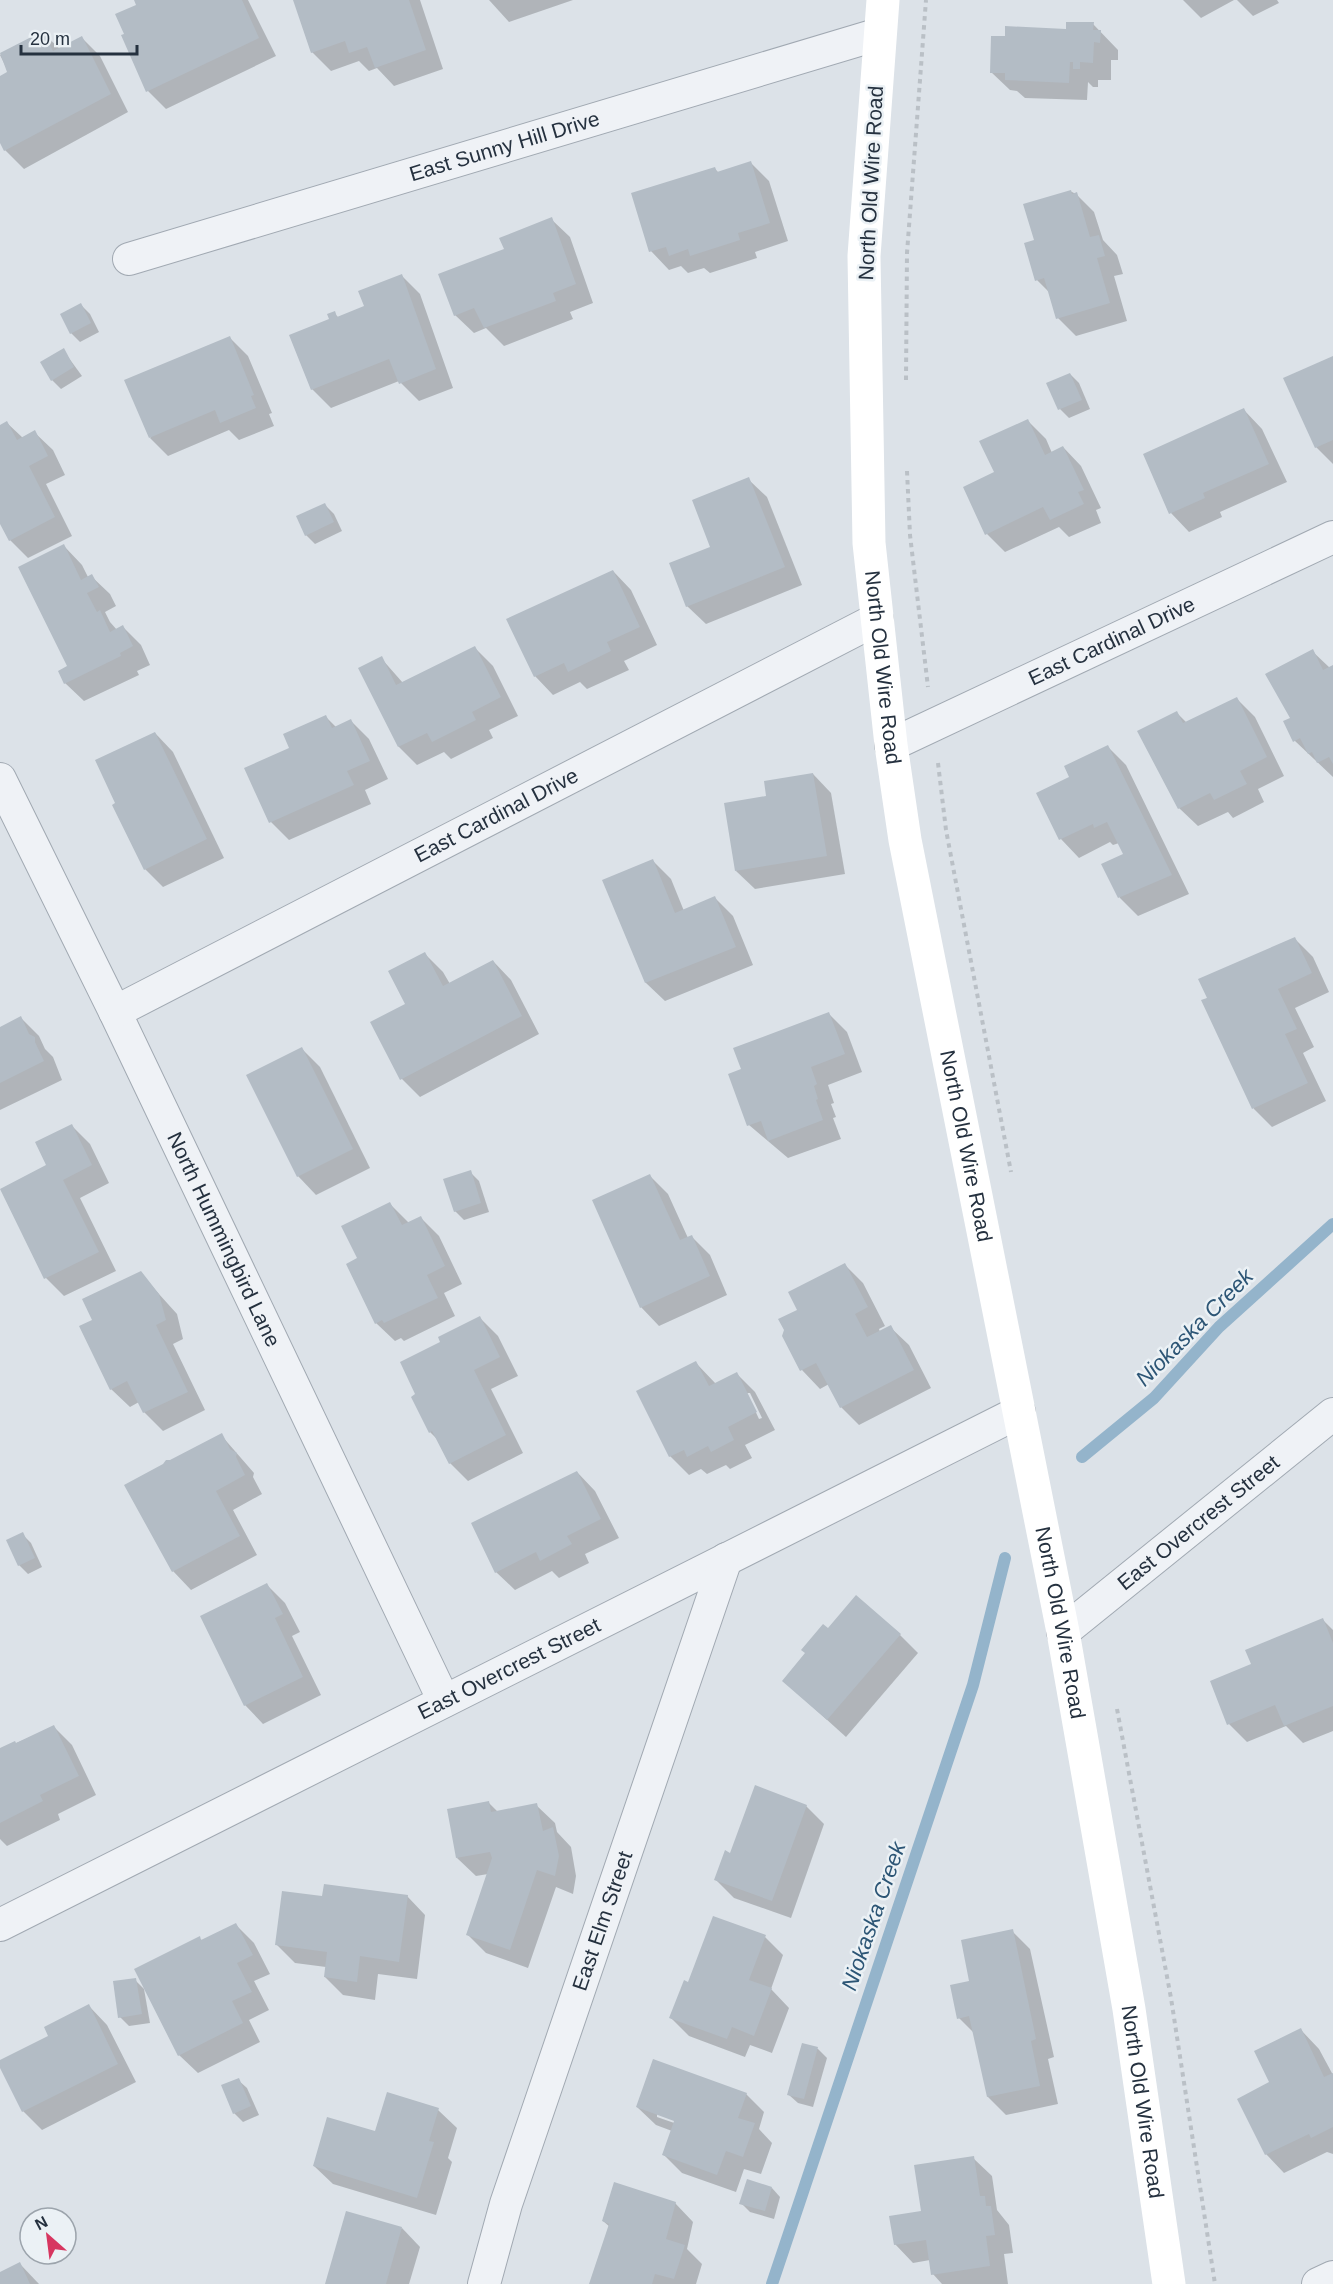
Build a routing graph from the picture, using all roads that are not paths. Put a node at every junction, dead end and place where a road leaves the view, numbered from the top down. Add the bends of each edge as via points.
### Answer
1 (883, 0) edge
2 (879, 34) junction
3 (129, 259) dead end
4 (1333, 537) edge
5 (877, 619) junction
6 (891, 745) junction
7 (0, 779) edge
8 (115, 1012) junction
9 (1019, 1412) junction
10 (1333, 1414) edge
11 (726, 1559) junction
12 (1063, 1632) junction
13 (444, 1701) junction
14 (0, 1926) edge
15 (1333, 2277) edge
16 (484, 2284) edge
17 (1169, 2284) edge
18 (1318, 2284) edge

1 - 2 street, North Old Wire Road
2 - 3 street, East Sunny Hill Drive
2 - 5 street, North Old Wire Road via 864,256 869,543
4 - 6 street, East Cardinal Drive
5 - 6 street, North Old Wire Road
5 - 8 street, East Cardinal Drive
6 - 9 street, North Old Wire Road via 905,840
7 - 8 street, North Hummingbird Lane
8 - 13 street, North Hummingbird Lane
9 - 11 street, East Overcrest Street
9 - 12 street, North Old Wire Road
10 - 12 street, East Overcrest Street
11 - 13 street, East Overcrest Street
11 - 16 street, East Elm Street via 506,2204
12 - 17 street, North Old Wire Road via 1129,2009
13 - 14 street, East Overcrest Street
15 - 18 street

